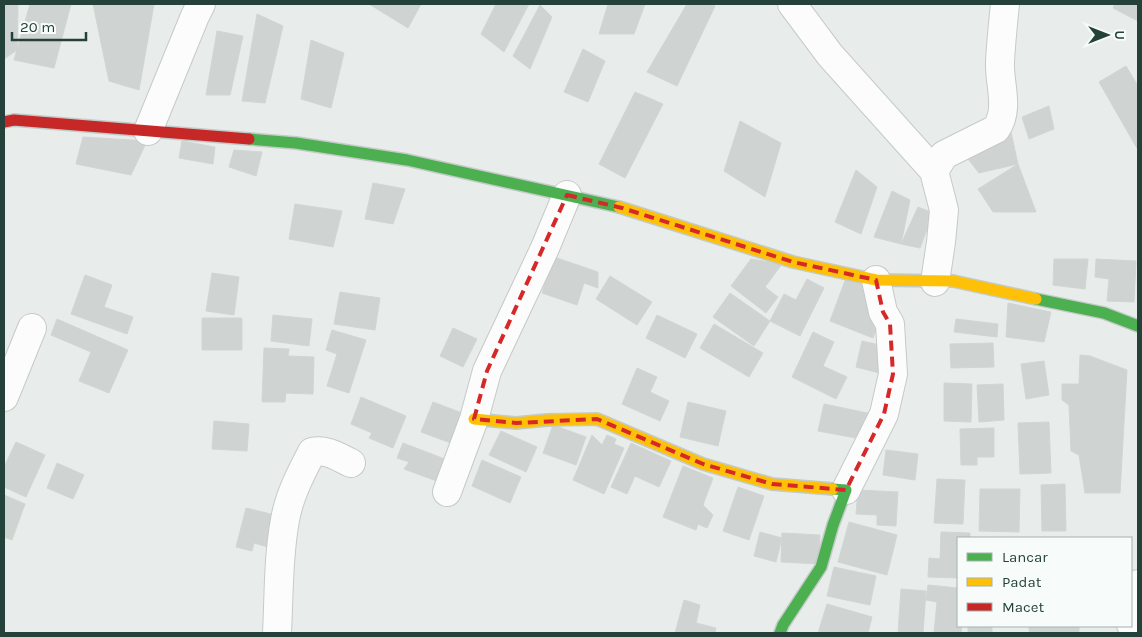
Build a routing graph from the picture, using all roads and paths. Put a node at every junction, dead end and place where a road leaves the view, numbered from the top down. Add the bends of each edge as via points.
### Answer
1 (201, 4) edge
2 (792, 4) edge
3 (1005, 4) edge
4 (4, 122) edge
5 (148, 131) junction
6 (934, 171) junction
7 (567, 195) junction
8 (876, 280) junction
9 (935, 282) junction
10 (1138, 326) edge
11 (32, 328) dead end
12 (4, 397) edge
13 (474, 419) junction
14 (351, 463) dead end
15 (846, 490) junction
16 (448, 492) dead end
17 (1138, 584) edge
18 (1132, 619) edge
19 (278, 633) edge
20 (780, 633) edge

1 - 5 street
2 - 6 street via 830,55
3 - 6 street via 1000,63 1004,109 1001,122 996,129 944,155
4 - 5 street
5 - 7 street via 296,144 407,160
6 - 9 street via 944,210
7 - 8 street via 622,208 793,262
7 - 13 street via 487,371
8 - 9 street
8 - 15 street via 883,312 890,324 893,374 884,414
9 - 10 street via 953,282 1104,312
11 - 12 street
13 - 15 street via 516,423 597,419 712,466 772,484
13 - 16 street
14 - 19 street via 329,452 312,452 293,492 285,519 281,556
15 - 20 street via 821,567
17 - 18 street

